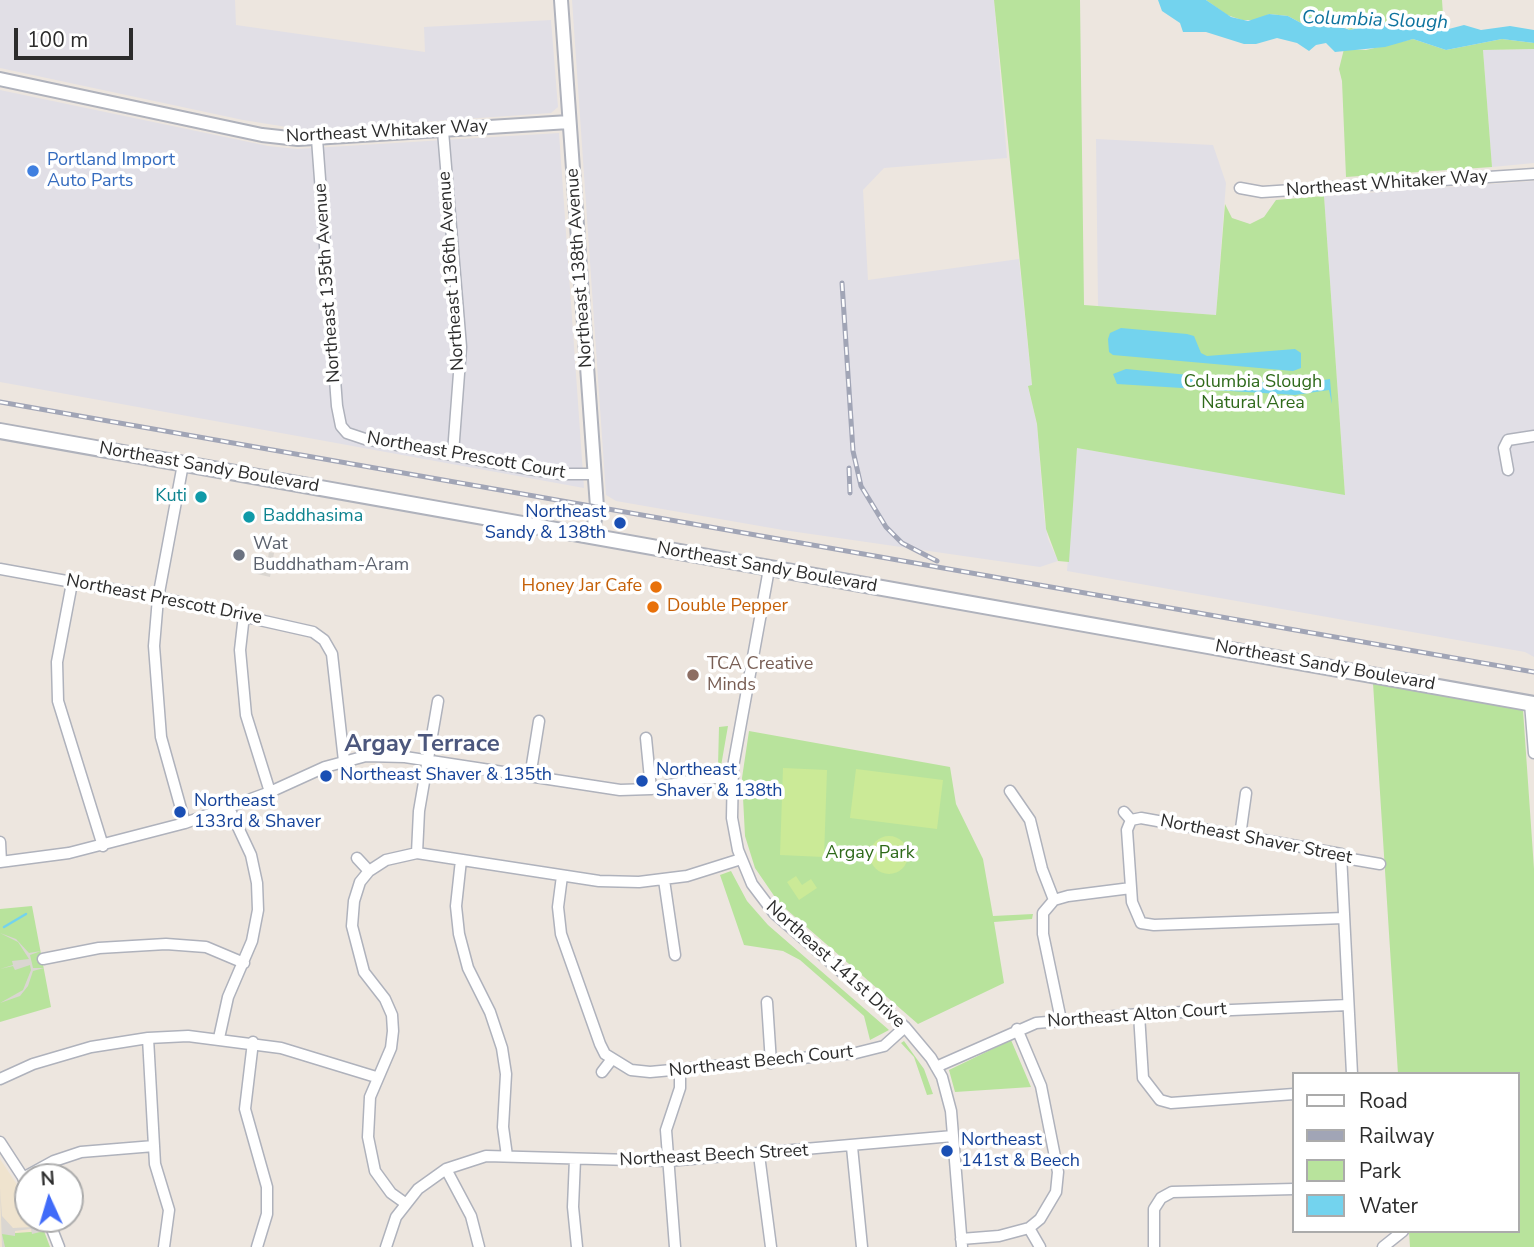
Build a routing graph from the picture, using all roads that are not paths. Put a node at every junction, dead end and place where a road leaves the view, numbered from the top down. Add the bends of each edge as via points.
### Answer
1 (561, 0) edge
2 (0, 79) edge
3 (569, 122) junction
4 (443, 131) junction
5 (317, 139) junction
6 (1534, 174) edge
7 (1240, 188) dead end
8 (341, 426) joint
9 (0, 431) edge
10 (1534, 436) edge
11 (453, 453) junction
12 (183, 464) junction
13 (1508, 470) dead end
14 (595, 474) junction
15 (592, 537) junction
16 (0, 569) edge
17 (769, 569) junction
18 (72, 583) junction
19 (158, 598) junction
20 (244, 615) junction
21 (438, 701) dead end
22 (1532, 704) edge
23 (538, 721) dead end
24 (646, 738) dead end
25 (1534, 753) edge
26 (344, 761) junction
27 (428, 761) junction
28 (732, 777) junction
29 (530, 778) junction
30 (651, 789) junction
31 (1010, 791) dead end
32 (270, 792) junction
33 (1246, 793) dead end
34 (229, 808) junction
35 (186, 823) junction
36 (1240, 836) junction
37 (0, 842) edge
38 (103, 846) junction
39 (416, 853) junction
40 (1341, 854) junction
41 (357, 858) dead end
42 (741, 859) junction
43 (461, 860) junction
44 (1, 862) edge
45 (1380, 864) dead end
46 (369, 871) junction
47 (562, 876) junction
48 (664, 880) junction
49 (1131, 888) junction
50 (1054, 900) junction
51 (1344, 918) junction
52 (675, 955) dead end
53 (43, 959) dead end
54 (244, 962) junction
55 (767, 1002) dead end
56 (1348, 1005) junction
57 (1139, 1014) junction
58 (1060, 1020) junction
59 (905, 1027) junction
60 (1017, 1029) junction
61 (148, 1038) junction
62 (219, 1038) junction
63 (253, 1042) junction
64 (611, 1059) junction
65 (771, 1063) junction
66 (936, 1067) junction
67 (680, 1070) junction
68 (602, 1072) dead end
69 (1352, 1072) edge
70 (376, 1077) junction
71 (0, 1079) edge
72 (1292, 1094) edge
73 (953, 1136) junction
74 (0, 1142) edge
75 (154, 1146) junction
76 (852, 1147) junction
77 (759, 1154) junction
78 (507, 1156) junction
79 (575, 1159) junction
80 (668, 1161) junction
81 (51, 1163) edge
82 (14, 1164) edge
83 (446, 1169) junction
84 (1292, 1189) edge
85 (405, 1203) junction
86 (1029, 1228) junction
87 (1397, 1233) edge
88 (961, 1243) edge
89 (1154, 1243) edge
90 (164, 1247) edge
91 (257, 1247) edge
92 (387, 1247) edge
93 (478, 1247) edge
94 (577, 1247) edge
95 (675, 1247) edge
96 (771, 1247) edge
97 (862, 1247) edge
98 (1040, 1247) edge
99 (1383, 1247) edge

1 - 3 street, Northeast 138th Avenue
2 - 5 street, Northeast Whitaker Way via 262,135
3 - 4 street, Northeast Whitaker Way
3 - 14 street, Northeast 138th Avenue
4 - 5 street, Northeast Whitaker Way
4 - 11 street, Northeast 136th Avenue via 461,347
5 - 8 street, Northeast 135th Avenue
6 - 7 street, Northeast Whitaker Way via 1262,192
8 - 11 street, Northeast Prescott Court via 365,439
9 - 12 main road, Northeast Sandy Boulevard
10 - 13 street via 1508,440 1504,447
11 - 14 street, Northeast Prescott Court via 550,472
12 - 15 main road, Northeast Sandy Boulevard
12 - 19 street
14 - 15 street, Northeast 138th Avenue via 597,507
15 - 17 main road, Northeast Sandy Boulevard
16 - 18 street, Northeast Prescott Drive
17 - 22 main road, Northeast Sandy Boulevard
17 - 28 street, Northeast 141st Drive
18 - 19 street, Northeast Prescott Drive
18 - 38 street via 57,662 58,702
19 - 20 street, Northeast Prescott Drive
19 - 35 street via 154,646 158,713
20 - 26 street, Northeast Prescott Drive via 304,629 324,640 332,654
20 - 32 street via 240,650 246,715
21 - 27 street
22 - 25 street
23 - 29 street
24 - 30 street
26 - 27 street via 383,755
26 - 32 street
27 - 29 street
27 - 39 street
28 - 30 street
28 - 42 street, Northeast 141st Drive via 732,818
29 - 30 street via 610,789
31 - 50 street via 1030,820
32 - 34 street
33 - 36 street
34 - 35 street
34 - 54 street via 251,855 257,883 255,925
35 - 38 street
36 - 40 street, Northeast Shaver Street
36 - 49 street, Northeast Shaver Street via 1128,816
37 - 44 street
38 - 44 street
39 - 43 street
39 - 46 street via 386,860
40 - 45 street, Northeast Shaver Street
40 - 51 street
41 - 46 street
42 - 48 street
42 - 59 street, Northeast 141st Drive via 752,884 774,913
43 - 47 street
43 - 78 street via 456,894 459,934 468,968 502,1048
46 - 70 street via 354,901 352,926 365,972 392,1015 391,1048
47 - 48 street via 615,882
47 - 64 street via 561,934 600,1044
48 - 52 street
49 - 50 street
49 - 51 street via 1138,918 1146,925
50 - 58 street via 1041,923
51 - 56 street
53 - 54 street via 99,948 166,944 206,947
54 - 62 street via 228,997
55 - 65 street
56 - 57 street, Northeast Alton Court
56 - 69 street
57 - 58 street, Northeast Alton Court
57 - 72 street via 1143,1078 1150,1097 1171,1103
58 - 60 street, Northeast Alton Court
59 - 65 street, Northeast Beech Court via 894,1040 874,1049
59 - 66 street, Northeast 141st Drive
60 - 66 street, Northeast Alton Court
60 - 86 street via 1037,1072 1058,1172 1049,1208
61 - 62 street
61 - 71 street via 63,1055
61 - 75 street
62 - 63 street
63 - 70 street
63 - 91 street via 245,1109 267,1187 267,1214
64 - 67 street, Northeast Beech Court via 640,1072
64 - 68 street
65 - 67 street, Northeast Beech Court
66 - 73 street, Northeast 141st Drive via 949,1102
67 - 80 street via 680,1088 668,1121
70 - 85 street via 367,1115 370,1155 382,1184
73 - 76 street, Northeast Beech Street
73 - 88 street, Northeast 141st Drive
74 - 82 street
75 - 81 street via 81,1152
75 - 90 street via 169,1210
76 - 77 street, Northeast Beech Street
76 - 97 street
77 - 80 street, Northeast Beech Street
77 - 96 street
78 - 79 street, Northeast Beech Street
78 - 83 street, Northeast Beech Street via 471,1159
79 - 80 street, Northeast Beech Street
79 - 94 street
80 - 95 street
83 - 85 street, Northeast Beech Street
83 - 93 street via 471,1216
84 - 89 street via 1172,1192 1154,1209
85 - 92 street
86 - 88 street
86 - 98 street
87 - 99 street

